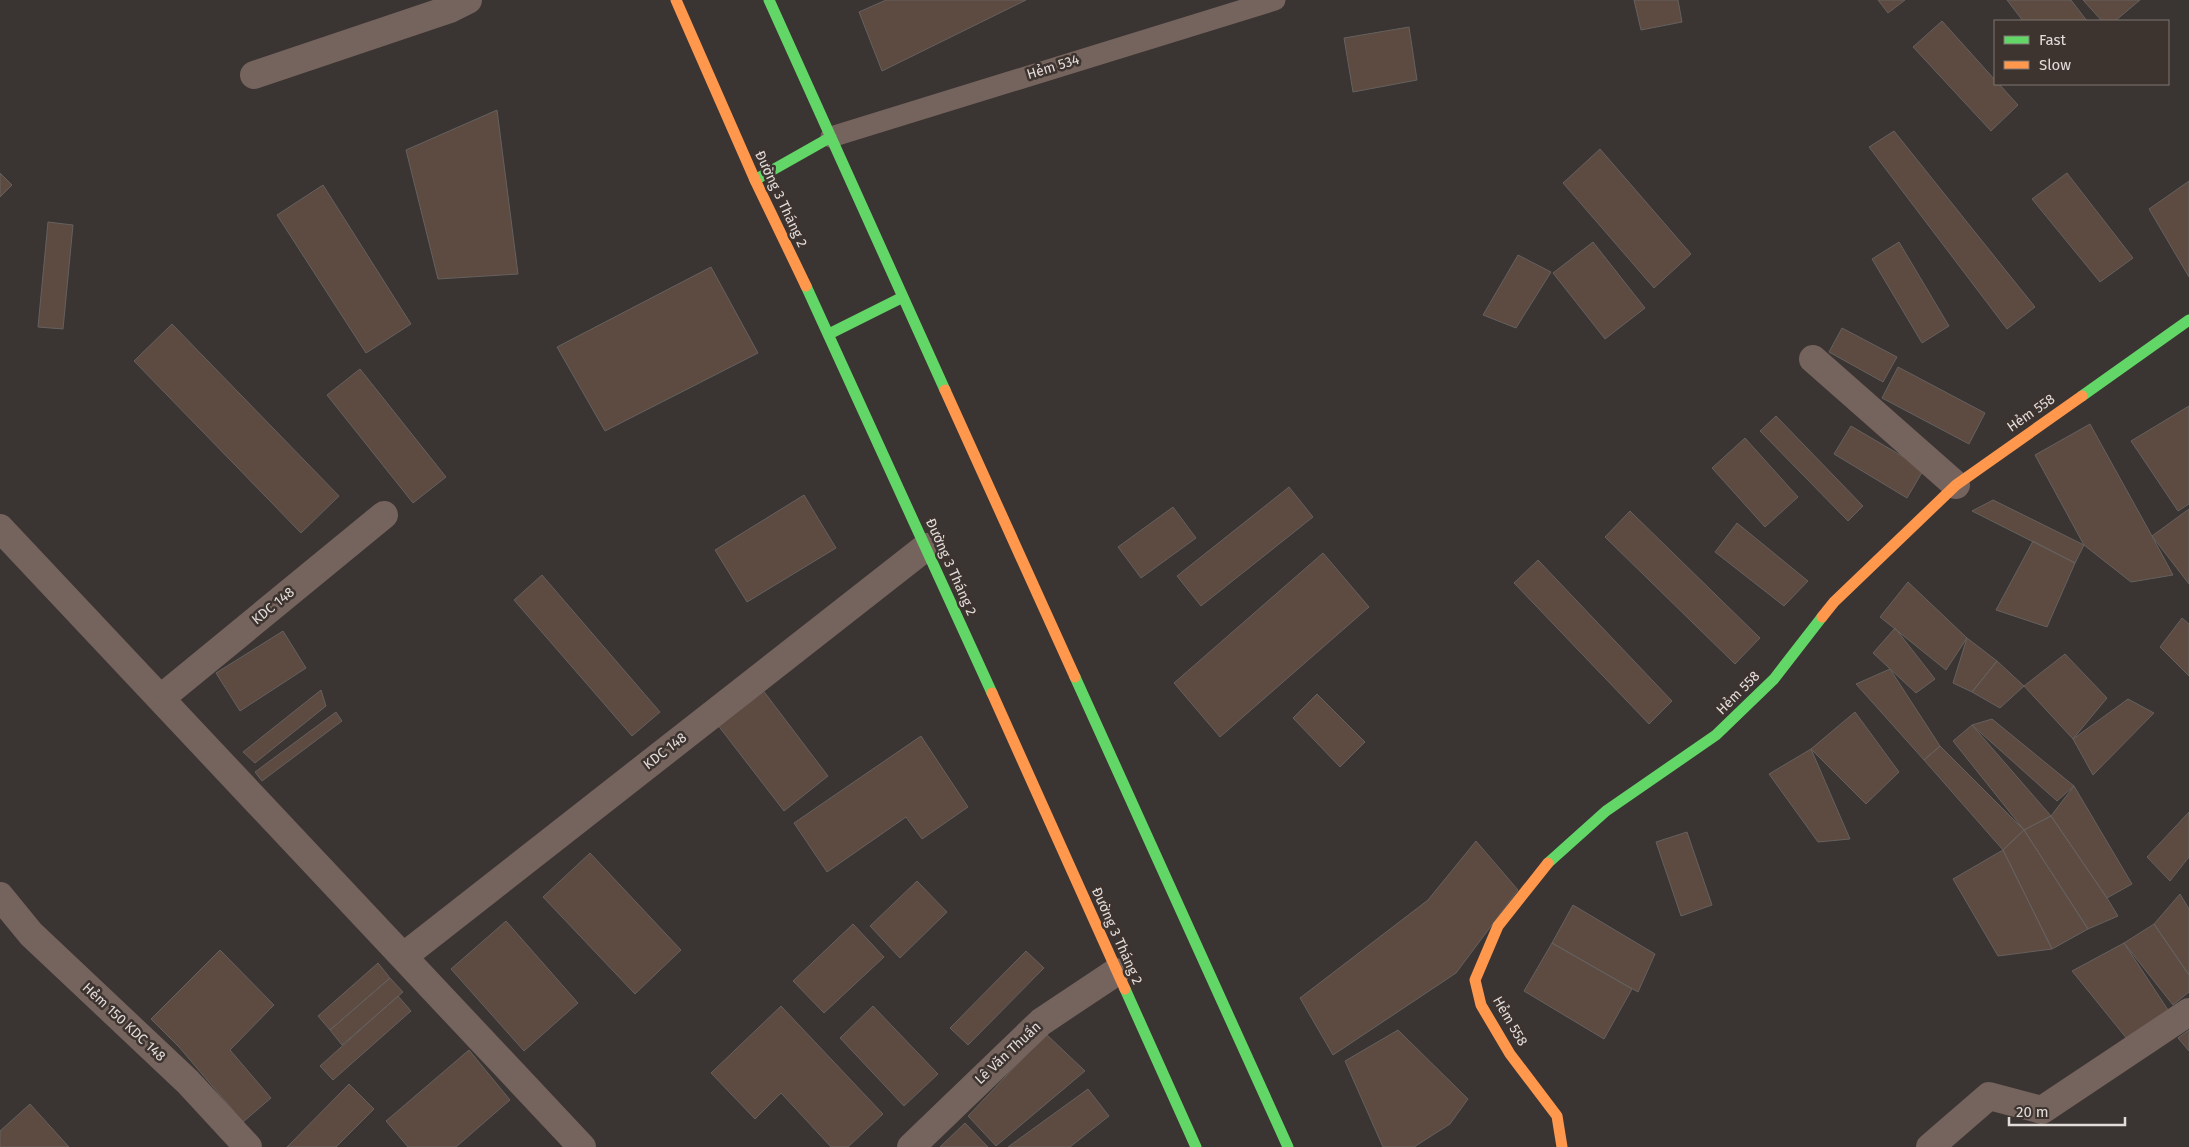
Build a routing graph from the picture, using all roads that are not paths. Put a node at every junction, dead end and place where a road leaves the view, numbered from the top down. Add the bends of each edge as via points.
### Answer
1 (468, 0) edge
2 (676, 0) edge
3 (769, 0) edge
4 (1275, 0) edge
5 (254, 75) dead end
6 (831, 137) junction
7 (755, 180) junction
8 (903, 297) junction
9 (2189, 320) edge
10 (829, 334) junction
11 (1813, 359) dead end
12 (1956, 485) junction
13 (384, 514) dead end
14 (6, 546) edge
15 (926, 547) junction
16 (161, 698) junction
17 (0, 896) edge
18 (404, 956) junction
19 (1116, 972) junction
20 (2189, 1012) edge
21 (248, 1147) edge
22 (582, 1147) edge
23 (911, 1147) edge
24 (1196, 1147) edge
25 (1288, 1147) edge
26 (1562, 1147) edge
27 (1930, 1147) edge

1 - 5 street via 450,9
2 - 7 main road, Đường 3 Tháng 2
3 - 6 main road
4 - 6 lane, Hẻm 534
6 - 7 main road
6 - 8 main road
7 - 10 main road, Đường 3 Tháng 2
8 - 10 main road
8 - 25 main road
9 - 12 main road, Hẻm 558
10 - 15 main road, Đường 3 Tháng 2
11 - 12 street
12 - 26 main road, Hẻm 558 via 1834,602 1774,679 1716,735 1606,811 1552,859 1498,926 1475,980 1481,1005 1510,1054 1557,1116
13 - 16 street, KDC 148
14 - 16 street
15 - 18 street, KDC 148
15 - 19 main road, Đường 3 Tháng 2
16 - 18 street
17 - 21 street, Hẻm 150 KDC 148 via 30,934 188,1082
18 - 22 street
19 - 23 street, Lê Văn Thuấn via 1041,1022
19 - 24 main road, Đường 3 Tháng 2
20 - 27 street via 2042,1110 1989,1096

